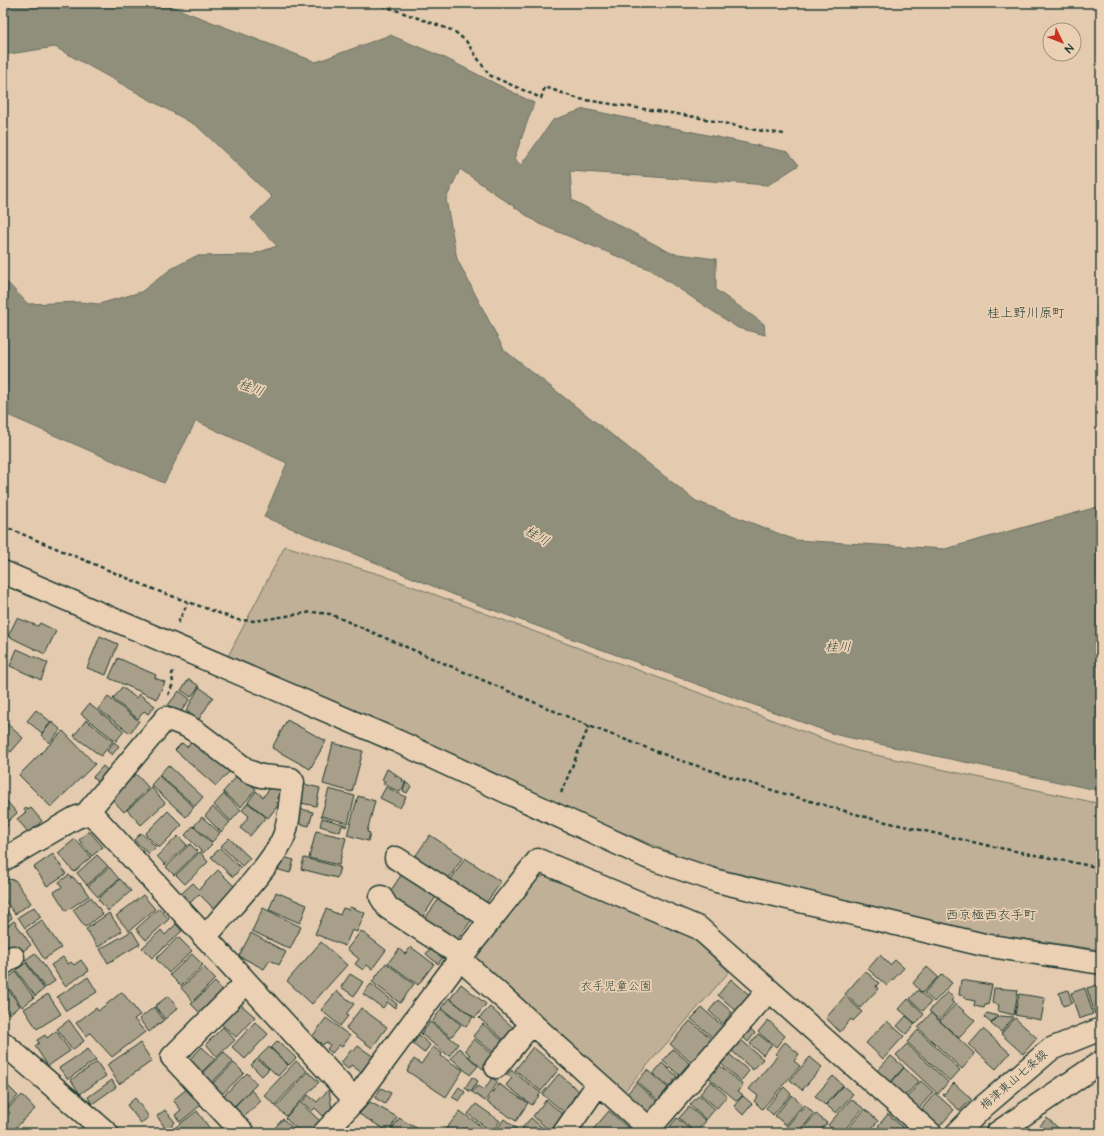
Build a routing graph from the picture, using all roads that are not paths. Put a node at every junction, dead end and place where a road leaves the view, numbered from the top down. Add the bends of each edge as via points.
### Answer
1 (3, 572) edge
2 (86, 814) junction
3 (396, 858) dead end
4 (3, 860) edge
5 (381, 897) dead end
6 (491, 919) junction
7 (203, 936) junction
8 (461, 958) junction
9 (1101, 963) edge
10 (246, 984) junction
11 (769, 990) junction
12 (531, 1024) junction
13 (1101, 1028) edge
14 (3, 1044) edge
15 (1101, 1062) edge
16 (496, 1067) dead end
17 (598, 1084) junction
18 (355, 1100) junction
19 (651, 1131) edge
20 (106, 1133) edge
21 (242, 1133) edge
22 (324, 1133) edge
23 (564, 1133) edge
24 (930, 1133) edge
25 (957, 1133) edge
26 (997, 1133) edge

1 - 9 street via 397,741 650,858 717,881 984,945
2 - 4 street via 74,818
2 - 7 street via 98,820
2 - 7 street via 166,718 198,733 248,771 261,776 291,780 285,833 280,845 214,928
3 - 6 street
5 - 8 street via 388,908
6 - 8 street
6 - 11 street via 538,860 699,928
7 - 10 street
8 - 12 street
8 - 18 street
10 - 18 street
10 - 21 street via 172,1057
11 - 19 street
11 - 24 street
12 - 16 street
12 - 17 street
13 - 25 street, 梅津東山七条線 via 1051,1048
14 - 20 street
15 - 26 street
17 - 19 street
17 - 23 street
18 - 22 street

